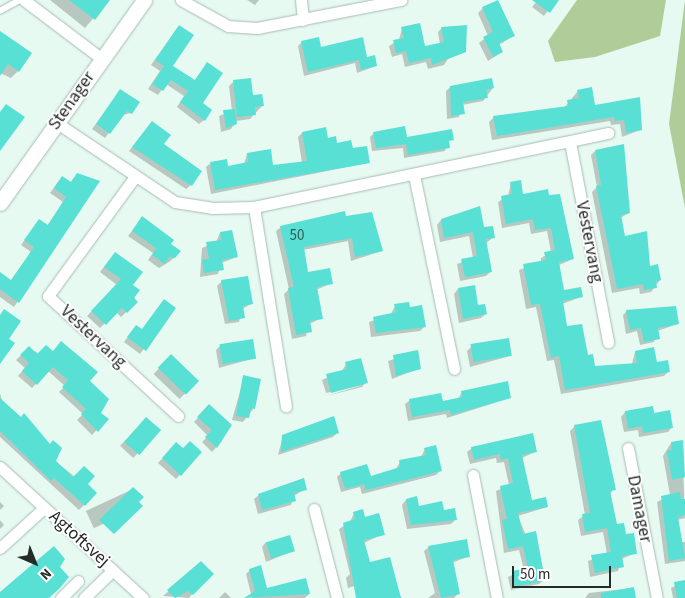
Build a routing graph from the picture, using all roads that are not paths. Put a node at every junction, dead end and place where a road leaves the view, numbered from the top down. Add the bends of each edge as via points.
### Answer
1 (22, 0) edge
2 (144, 0) edge
3 (182, 0) edge
4 (301, 0) edge
5 (401, 0) edge
6 (0, 11) edge
7 (303, 20) junction
8 (102, 59) junction
9 (57, 123) junction
10 (608, 133) dead end
11 (570, 142) junction
12 (414, 175) junction
13 (134, 178) junction
14 (1, 200) edge
15 (254, 207) junction
16 (608, 342) dead end
17 (454, 369) dead end
18 (286, 406) dead end
19 (178, 416) dead end
20 (628, 448) dead end
21 (0, 467) edge
22 (473, 474) dead end
23 (44, 508) junction
24 (314, 509) dead end
25 (0, 548) edge
26 (113, 570) junction
27 (78, 581) dead end
28 (61, 598) edge
29 (84, 598) edge
30 (143, 598) edge
31 (337, 598) edge
32 (497, 598) edge
33 (657, 598) edge

1 - 6 lane via 8,11
1 - 8 street
2 - 8 street, Stenager
3 - 7 street via 228,26 257,28
4 - 7 street
5 - 7 street
8 - 9 street, Stenager
9 - 13 street
9 - 14 street, Stenager
10 - 11 street
11 - 12 street
11 - 16 street, Vestervang
12 - 15 street
12 - 17 street
13 - 15 street via 175,202 212,208
13 - 19 street, Vestervang via 48,296
15 - 18 street
20 - 33 street, Damager
21 - 23 street, Agtoftsvej
22 - 32 street
23 - 25 street, Agtoftsvej
23 - 26 street, Agtoftsvej
24 - 31 street
26 - 29 street, Agtoftsvej
26 - 30 street, Agtoftsvej
27 - 28 street, Agtoftsvej

